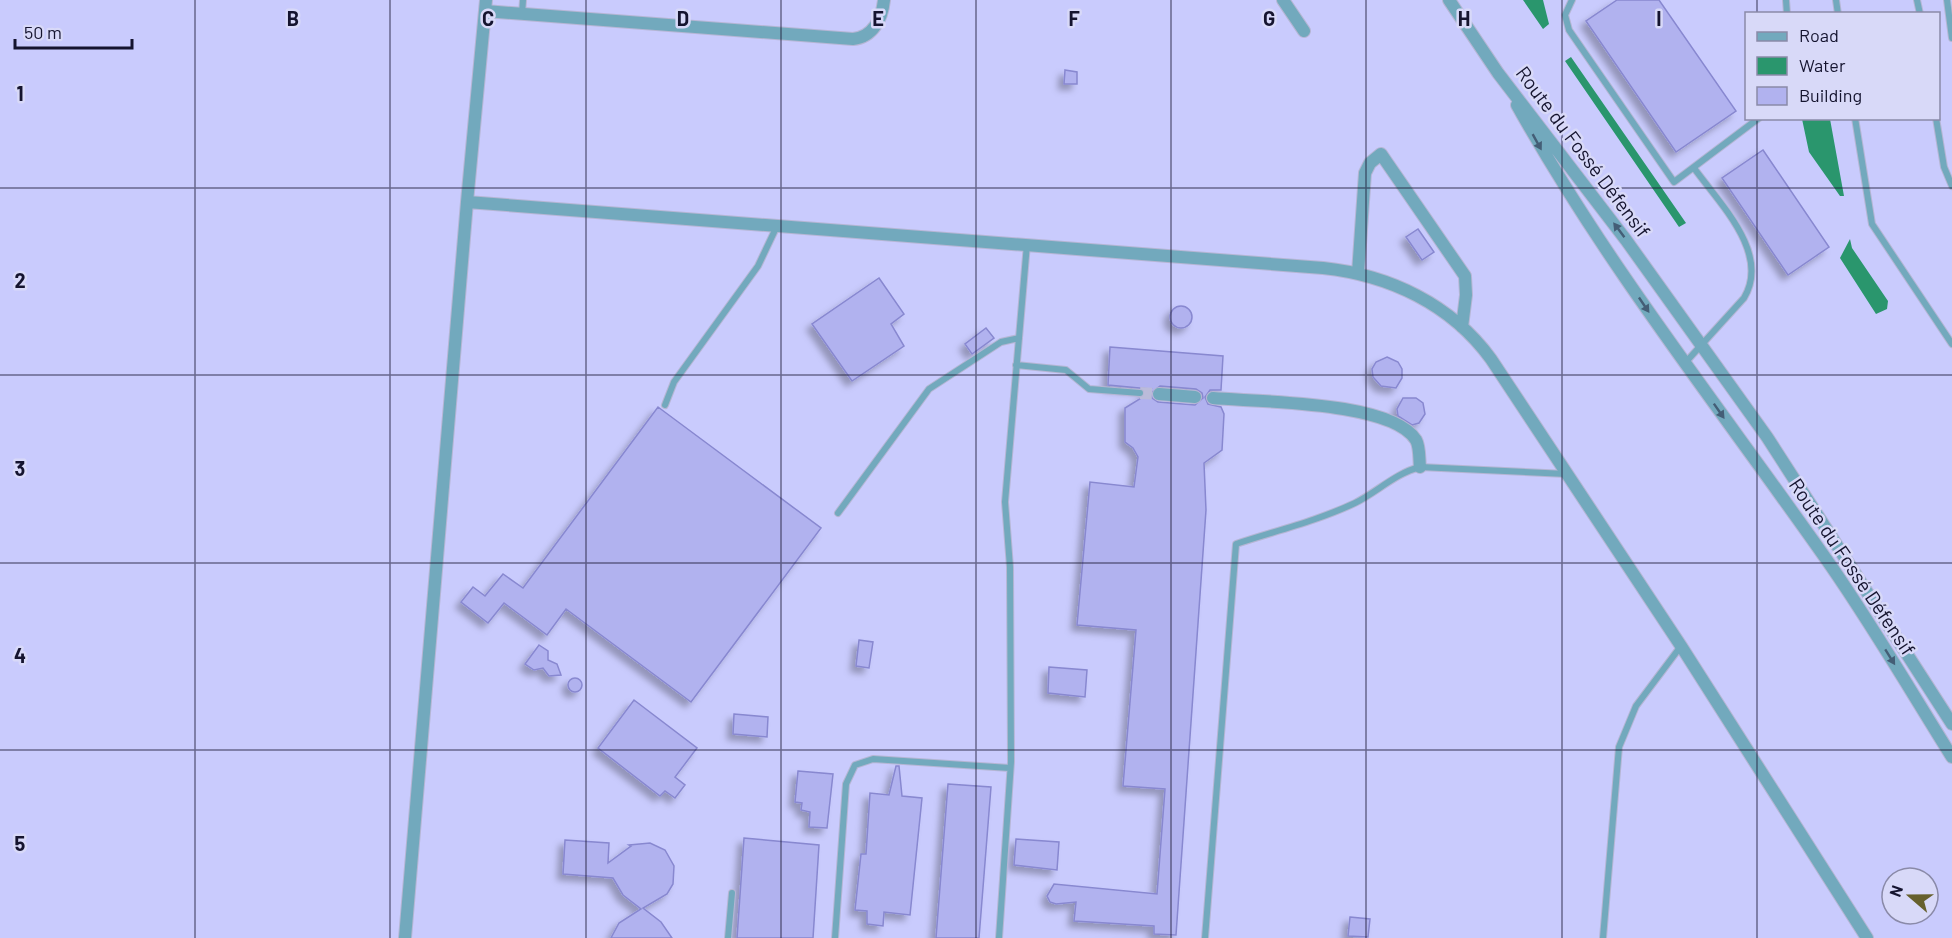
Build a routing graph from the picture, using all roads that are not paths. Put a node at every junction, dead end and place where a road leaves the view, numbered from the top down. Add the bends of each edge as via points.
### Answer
1 (524, 0) edge
2 (884, 0) edge
3 (1283, 0) edge
4 (1449, 0) edge
5 (1572, 0) edge
6 (1947, 0) edge
7 (486, 6) edge
8 (522, 14) junction
9 (1304, 31) dead end
10 (1952, 38) edge
11 (1498, 73) junction
12 (1756, 120) edge
13 (1855, 120) edge
14 (1936, 120) edge
15 (1695, 168) junction
16 (1952, 186) edge
17 (467, 202) junction
18 (778, 226) junction
19 (1027, 244) junction
20 (1358, 273) junction
21 (1462, 327) junction
22 (1019, 338) junction
23 (1952, 344) edge
24 (1702, 345) junction
25 (1685, 363) junction
26 (1017, 365) junction
27 (1140, 393) tunnel mouth
28 (1159, 394) tunnel mouth
29 (1195, 397) dead end
30 (1213, 398) dead end
31 (665, 405) dead end
32 (1420, 467) junction
33 (1566, 474) junction
34 (838, 513) dead end
35 (1681, 646) junction
36 (1952, 724) edge
37 (1952, 757) edge
38 (1010, 768) junction
39 (732, 893) dead end
40 (405, 938) edge
41 (728, 938) edge
42 (835, 938) edge
43 (999, 938) edge
44 (1205, 938) edge
45 (1603, 938) edge
46 (1867, 938) edge

1 - 8 lane
2 - 8 street via 872,30 853,39
3 - 9 street
4 - 11 street
5 - 15 lane via 1565,15 1569,30 1674,182
6 - 10 lane
7 - 8 street
7 - 17 street
24 -> 11 street, Route du Fossé Défensif
11 -> 25 street, Route du Fossé Défensif via 1567,192
12 - 15 lane
13 - 23 lane via 1875,229
14 - 16 lane via 1944,167
15 - 24 lane via 1746,241 1753,270 1744,298
17 - 18 street
17 - 40 street
18 - 19 street
18 - 31 lane via 758,266 672,386
19 - 20 street
19 - 22 lane
20 - 21 street via 1421,297
20 - 21 street via 1365,173 1381,154 1465,276
21 - 33 street via 1491,359
22 - 26 lane
22 - 34 lane via 1001,342 929,389
24 - 25 lane
24 - 36 street, Route du Fossé Défensif via 1811,503
25 -> 37 street, Route du Fossé Défensif via 1838,576
26 - 27 lane via 1066,370 1089,389
26 - 38 lane via 1005,511 1010,567
28 - 29 street
30 - 32 street via 1348,409 1378,416 1416,440
32 - 33 lane
32 - 44 lane via 1341,509 1236,544
33 - 35 street
35 - 45 lane via 1636,706 1619,747
35 - 46 street
38 - 42 lane via 873,759 855,765 846,784
38 - 43 lane
39 - 41 lane

